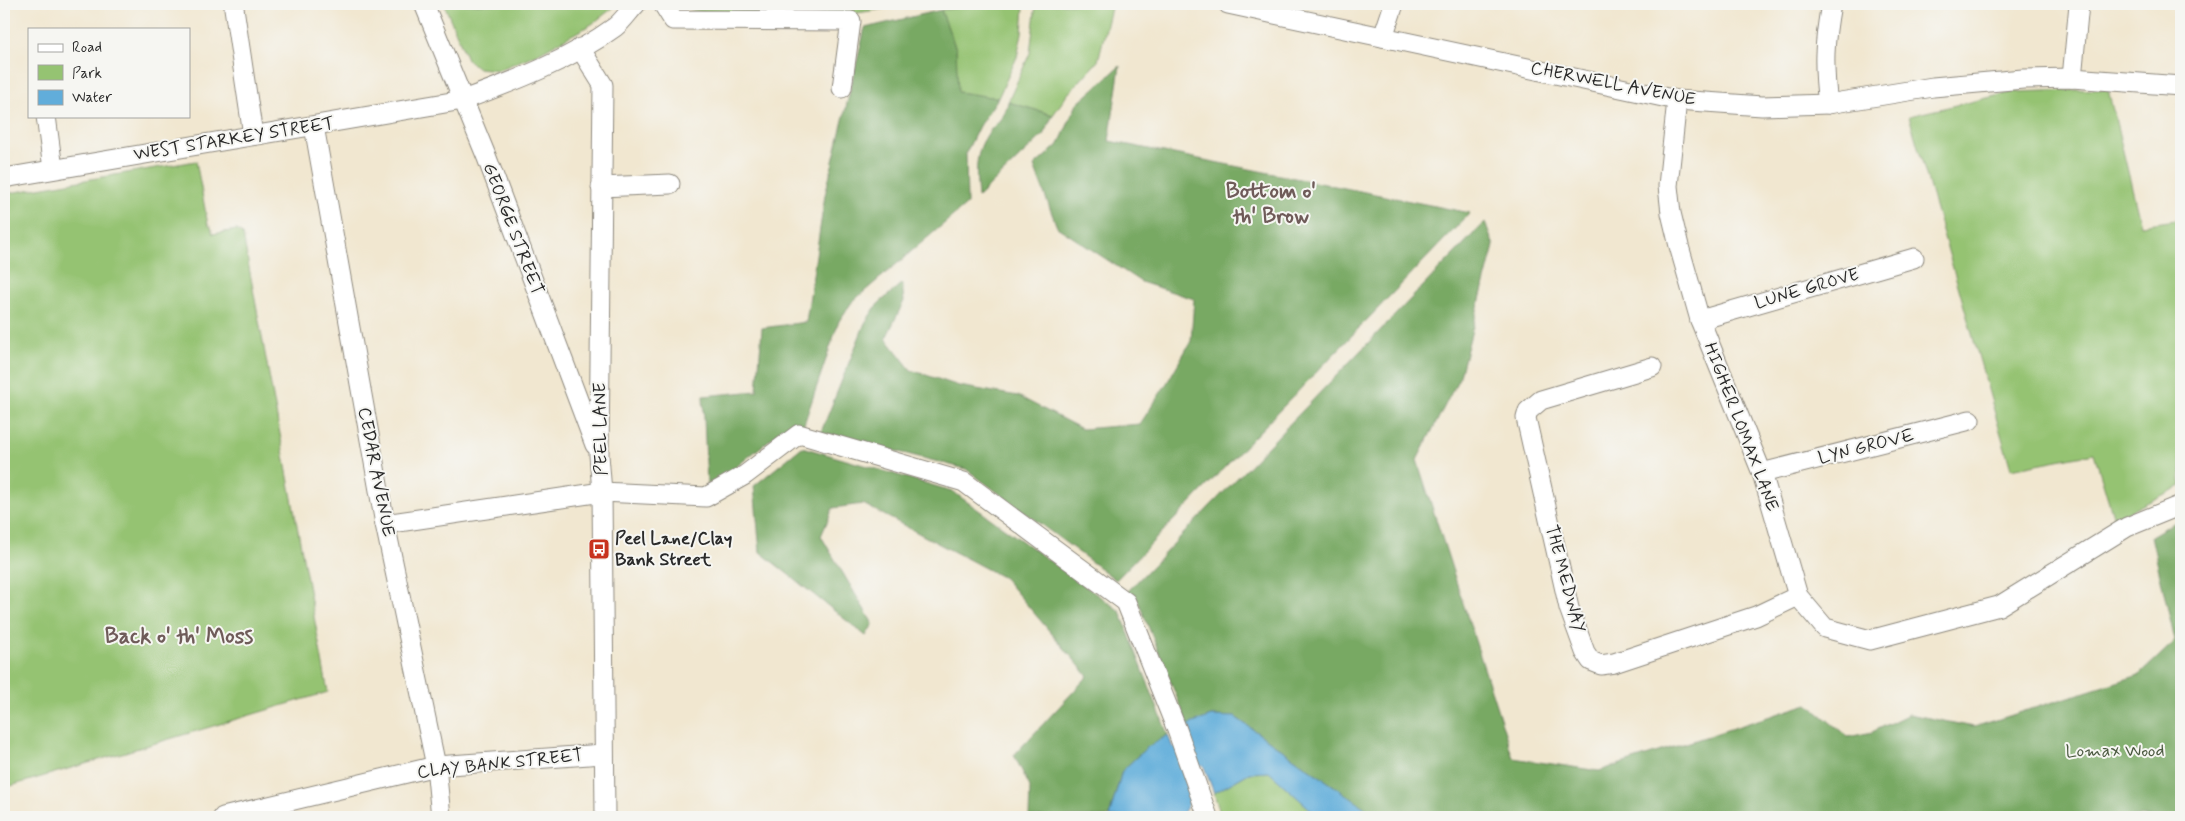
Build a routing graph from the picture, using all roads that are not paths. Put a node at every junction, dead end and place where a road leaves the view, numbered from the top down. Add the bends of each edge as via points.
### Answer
1 (424, 4) edge
2 (636, 4) edge
3 (663, 4) edge
4 (1228, 4) edge
5 (1394, 4) edge
6 (1831, 4) edge
7 (2079, 4) edge
8 (234, 8) dead end
9 (1384, 37) junction
10 (580, 48) junction
11 (2072, 78) junction
12 (2181, 86) edge
13 (842, 88) dead end
14 (463, 100) junction
15 (1677, 100) junction
16 (1828, 104) junction
17 (46, 118) edge
18 (314, 126) junction
19 (253, 135) junction
20 (53, 169) junction
21 (4, 178) edge
22 (670, 184) dead end
23 (601, 187) junction
24 (1914, 258) dead end
25 (1700, 320) junction
26 (1652, 367) dead end
27 (1970, 420) dead end
28 (599, 455) junction
29 (1762, 474) junction
30 (602, 492) junction
31 (2181, 505) edge
32 (385, 524) junction
33 (1798, 596) junction
34 (603, 754) junction
35 (436, 766) junction
36 (223, 817) edge
37 (441, 817) edge
38 (605, 817) edge
39 (1208, 817) edge

1 - 14 street, GEORGE STREET
2 - 10 street, WEST STARKEY STREET via 617,26
3 - 13 street via 673,20 852,21
4 - 9 street, CHERWELL AVENUE
5 - 9 street
6 - 16 street via 1824,69
7 - 11 street
8 - 19 street
9 - 15 street, CHERWELL AVENUE
10 - 14 street, WEST STARKEY STREET via 516,80
10 - 23 street, PEEL LANE via 603,85
11 - 12 street, CHERWELL AVENUE
11 - 16 street, CHERWELL AVENUE via 2023,79 1933,88
14 - 18 street, WEST STARKEY STREET
14 - 28 street, GEORGE STREET
15 - 16 street, CHERWELL AVENUE via 1762,106
15 - 25 street, HIGHER LOMAX LANE via 1668,186 1673,222
17 - 20 street
18 - 19 street, WEST STARKEY STREET
18 - 32 street, CEDAR AVENUE
19 - 20 street, WEST STARKEY STREET
20 - 21 street, WEST STARKEY STREET
22 - 23 street
23 - 28 street, PEEL LANE
24 - 25 street, LUNE GROVE
25 - 29 street, HIGHER LOMAX LANE
26 - 33 street, THE MEDWAY via 1541,400 1528,411 1526,418 1569,608 1591,661 1601,665 1614,663 1756,616
27 - 29 street, LYN GROVE
28 - 30 street, PEEL LANE
29 - 33 street, HIGHER LOMAX LANE
30 - 32 street
30 - 34 street, PEEL LANE
30 - 39 street via 706,497 745,475 799,434 964,482 1126,602
31 - 33 street, HIGHER LOMAX LANE via 2127,527 2000,606 1870,640 1825,628
32 - 35 street, CEDAR AVENUE
34 - 35 street, CLAY BANK STREET
34 - 38 street, PEEL LANE
35 - 36 street, CLAY BANK STREET
35 - 37 street, CEDAR AVENUE

